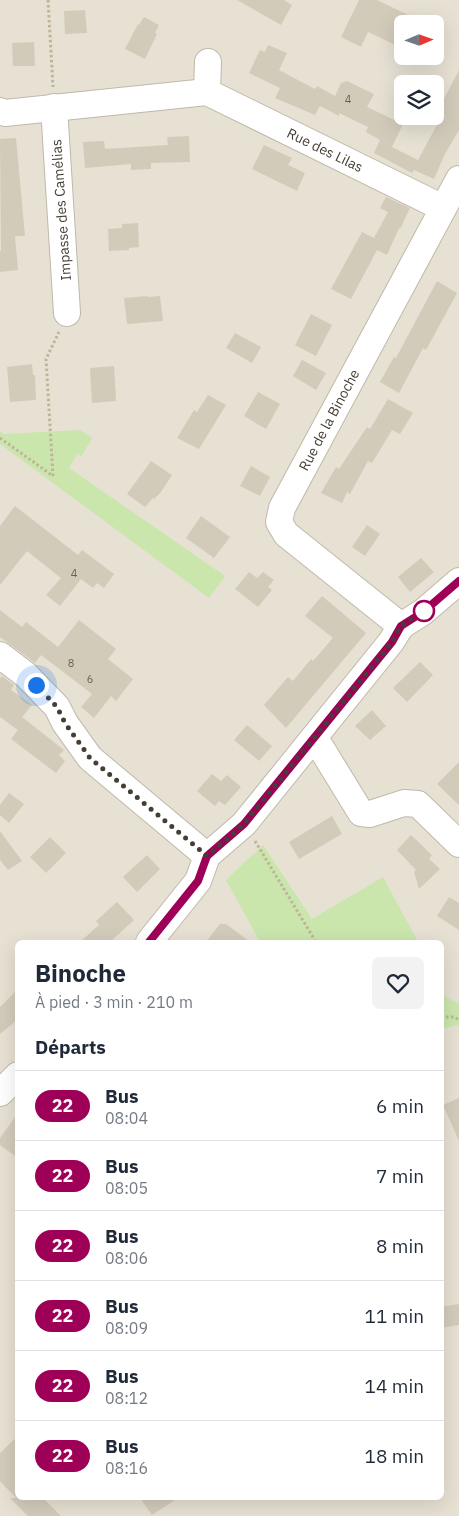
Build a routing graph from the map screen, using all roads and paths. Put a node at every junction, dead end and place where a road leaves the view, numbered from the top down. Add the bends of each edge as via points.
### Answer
1 (48, 0) edge
2 (208, 62) dead end
3 (207, 92) junction
4 (54, 107) junction
5 (0, 111) edge
6 (459, 179) edge
7 (442, 208) junction
8 (67, 313) joint
9 (0, 438) edge
10 (459, 581) edge
11 (401, 626) junction
12 (0, 655) edge
13 (315, 738) junction
14 (244, 824) junction
15 (459, 844) edge
16 (207, 856) junction
17 (151, 940) edge
18 (315, 940) edge
19 (444, 1017) edge
20 (459, 1020) edge
21 (15, 1078) edge
22 (0, 1093) edge

1 - 4 path
2 - 3 street
3 - 4 street
3 - 7 street, Rue des Lilas
4 - 5 street
4 - 8 street, Impasse des Camélias
6 - 7 street, Rue de la Binoche
7 - 11 street, Rue de la Binoche via 282,508 279,522 286,534
8 - 9 path via 46,359 53,476
10 - 11 street
11 - 13 street via 392,642
12 - 16 street via 26,674 57,707 90,758
13 - 14 street
13 - 15 street via 361,813 370,814 404,803 418,804
14 - 16 street
14 - 18 path
16 - 17 street via 198,881
19 - 20 path
21 - 22 street

